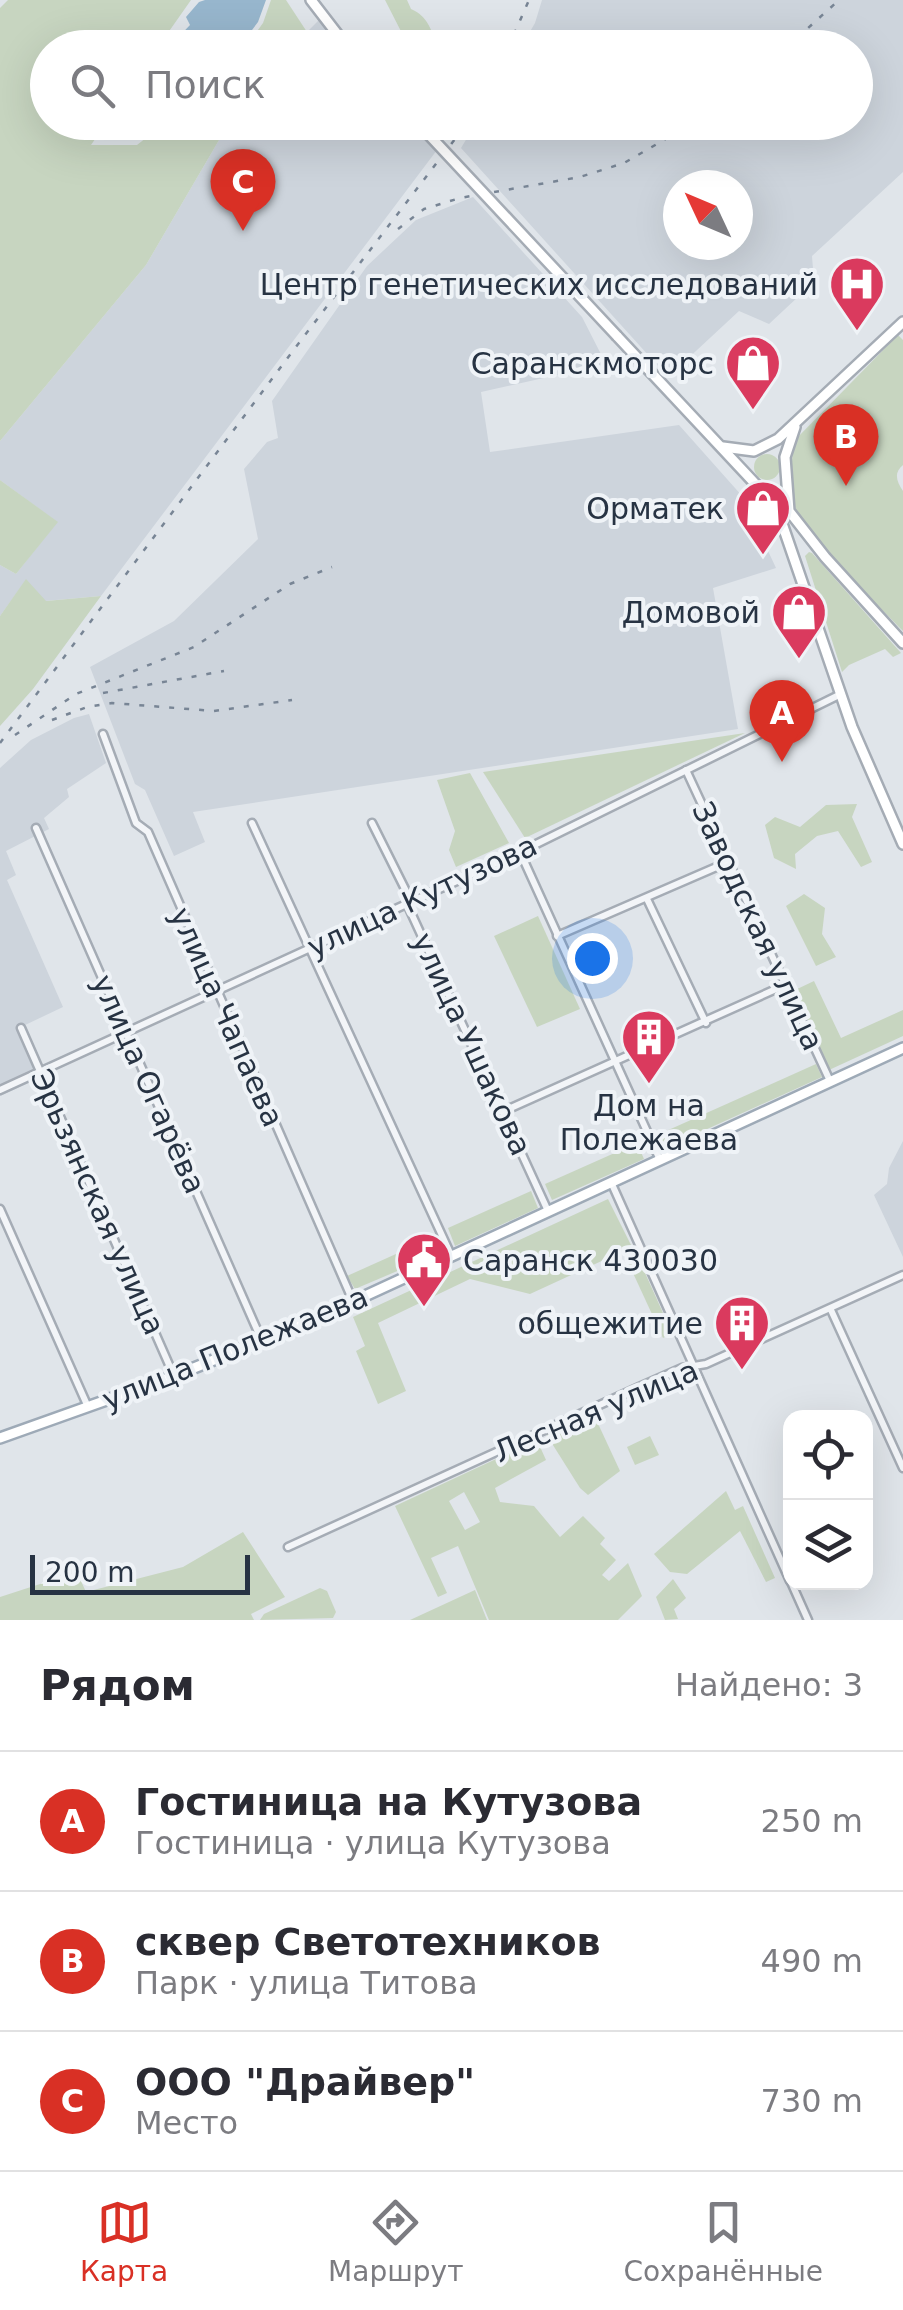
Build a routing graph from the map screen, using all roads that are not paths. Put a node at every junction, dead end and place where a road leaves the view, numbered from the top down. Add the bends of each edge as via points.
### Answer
1 (311, 0) edge
2 (334, 30) edge
3 (434, 140) edge
4 (903, 322) edge
5 (795, 426) junction
6 (720, 446) junction
7 (765, 446) junction
8 (754, 452) junction
9 (785, 457) junction
10 (785, 477) junction
11 (754, 481) junction
12 (786, 502) junction
13 (787, 532) junction
14 (822, 553) junction
15 (797, 561) junction
16 (903, 643) edge
17 (840, 694) junction
18 (103, 734) dead end
19 (686, 770) junction
20 (252, 823) dead end
21 (372, 823) dead end
22 (36, 828) dead end
23 (903, 844) edge
24 (520, 852) junction
25 (728, 862) junction
26 (646, 899) junction
27 (407, 904) junction
28 (556, 936) junction
29 (311, 947) junction
30 (785, 985) junction
31 (216, 991) junction
32 (706, 1022) junction
33 (21, 1028) dead end
34 (126, 1032) junction
35 (903, 1048) edge
36 (614, 1062) junction
37 (40, 1072) junction
38 (830, 1081) junction
39 (0, 1090) edge
40 (504, 1111) junction
41 (660, 1160) junction
42 (610, 1181) junction
43 (0, 1209) edge
44 (548, 1211) junction
45 (451, 1255) junction
46 (903, 1275) edge
47 (354, 1302) junction
48 (832, 1310) junction
49 (262, 1340) junction
50 (694, 1367) junction
51 (174, 1376) junction
52 (88, 1407) junction
53 (0, 1438) edge
54 (903, 1468) edge
55 (288, 1546) dead end
56 (783, 1564) edge
57 (795, 1590) edge
58 (808, 1620) edge

1 - 2 main road
3 - 6 main road, bridge
4 - 5 main road
5 - 7 main road
5 - 9 main road
6 - 8 main road
6 - 11 main road
7 - 8 main road
7 - 9 main road
8 - 11 main road via 748,461
9 - 10 main road
10 - 11 main road via 774,486
10 - 12 main road
11 - 13 main road
12 - 13 main road
12 - 14 main road
13 - 15 main road
14 - 15 main road via 803,549
14 - 16 main road
15 - 17 main road
17 - 19 street, улица Кутузова
17 - 23 main road
18 - 31 street, улица Чапаева via 136,823 148,832
19 - 24 street, улица Кутузова
19 - 25 street, Заводская улица
20 - 29 street
21 - 27 street, улица Ушакова
22 - 34 street, улица Огарёва
24 - 27 street, улица Кутузова
24 - 28 street
25 - 26 street
25 - 30 street, Заводская улица
26 - 28 street
26 - 32 street
27 - 29 street, улица Кутузова
27 - 40 street, улица Ушакова
28 - 36 street
29 - 31 street, улица Кутузова
29 - 45 street
30 - 32 street
30 - 38 street, Заводская улица
31 - 34 street, улица Кутузова
31 - 47 street, улица Чапаева
32 - 36 street
33 - 37 street, Эрьзянская улица
34 - 37 street, улица Кутузова
34 - 49 street, улица Огарёва
35 - 38 main road, улица Полежаева
36 - 40 street
36 - 41 street
37 - 39 street, улица Кутузова
37 - 51 street, Эрьзянская улица
38 - 41 main road, улица Полежаева
40 - 44 street, улица Ушакова
41 - 42 main road, улица Полежаева
42 - 44 main road, улица Полежаева
42 - 50 street
43 - 52 street
44 - 45 main road, улица Полежаева
45 - 47 main road, улица Полежаева
46 - 48 street, Лесная улица
47 - 49 main road, улица Полежаева
48 - 50 street, Лесная улица
48 - 54 street
49 - 51 main road, улица Полежаева
50 - 55 street, Лесная улица via 638,1386
50 - 56 street
51 - 52 main road, улица Полежаева
52 - 53 main road, улица Полежаева
57 - 58 street

